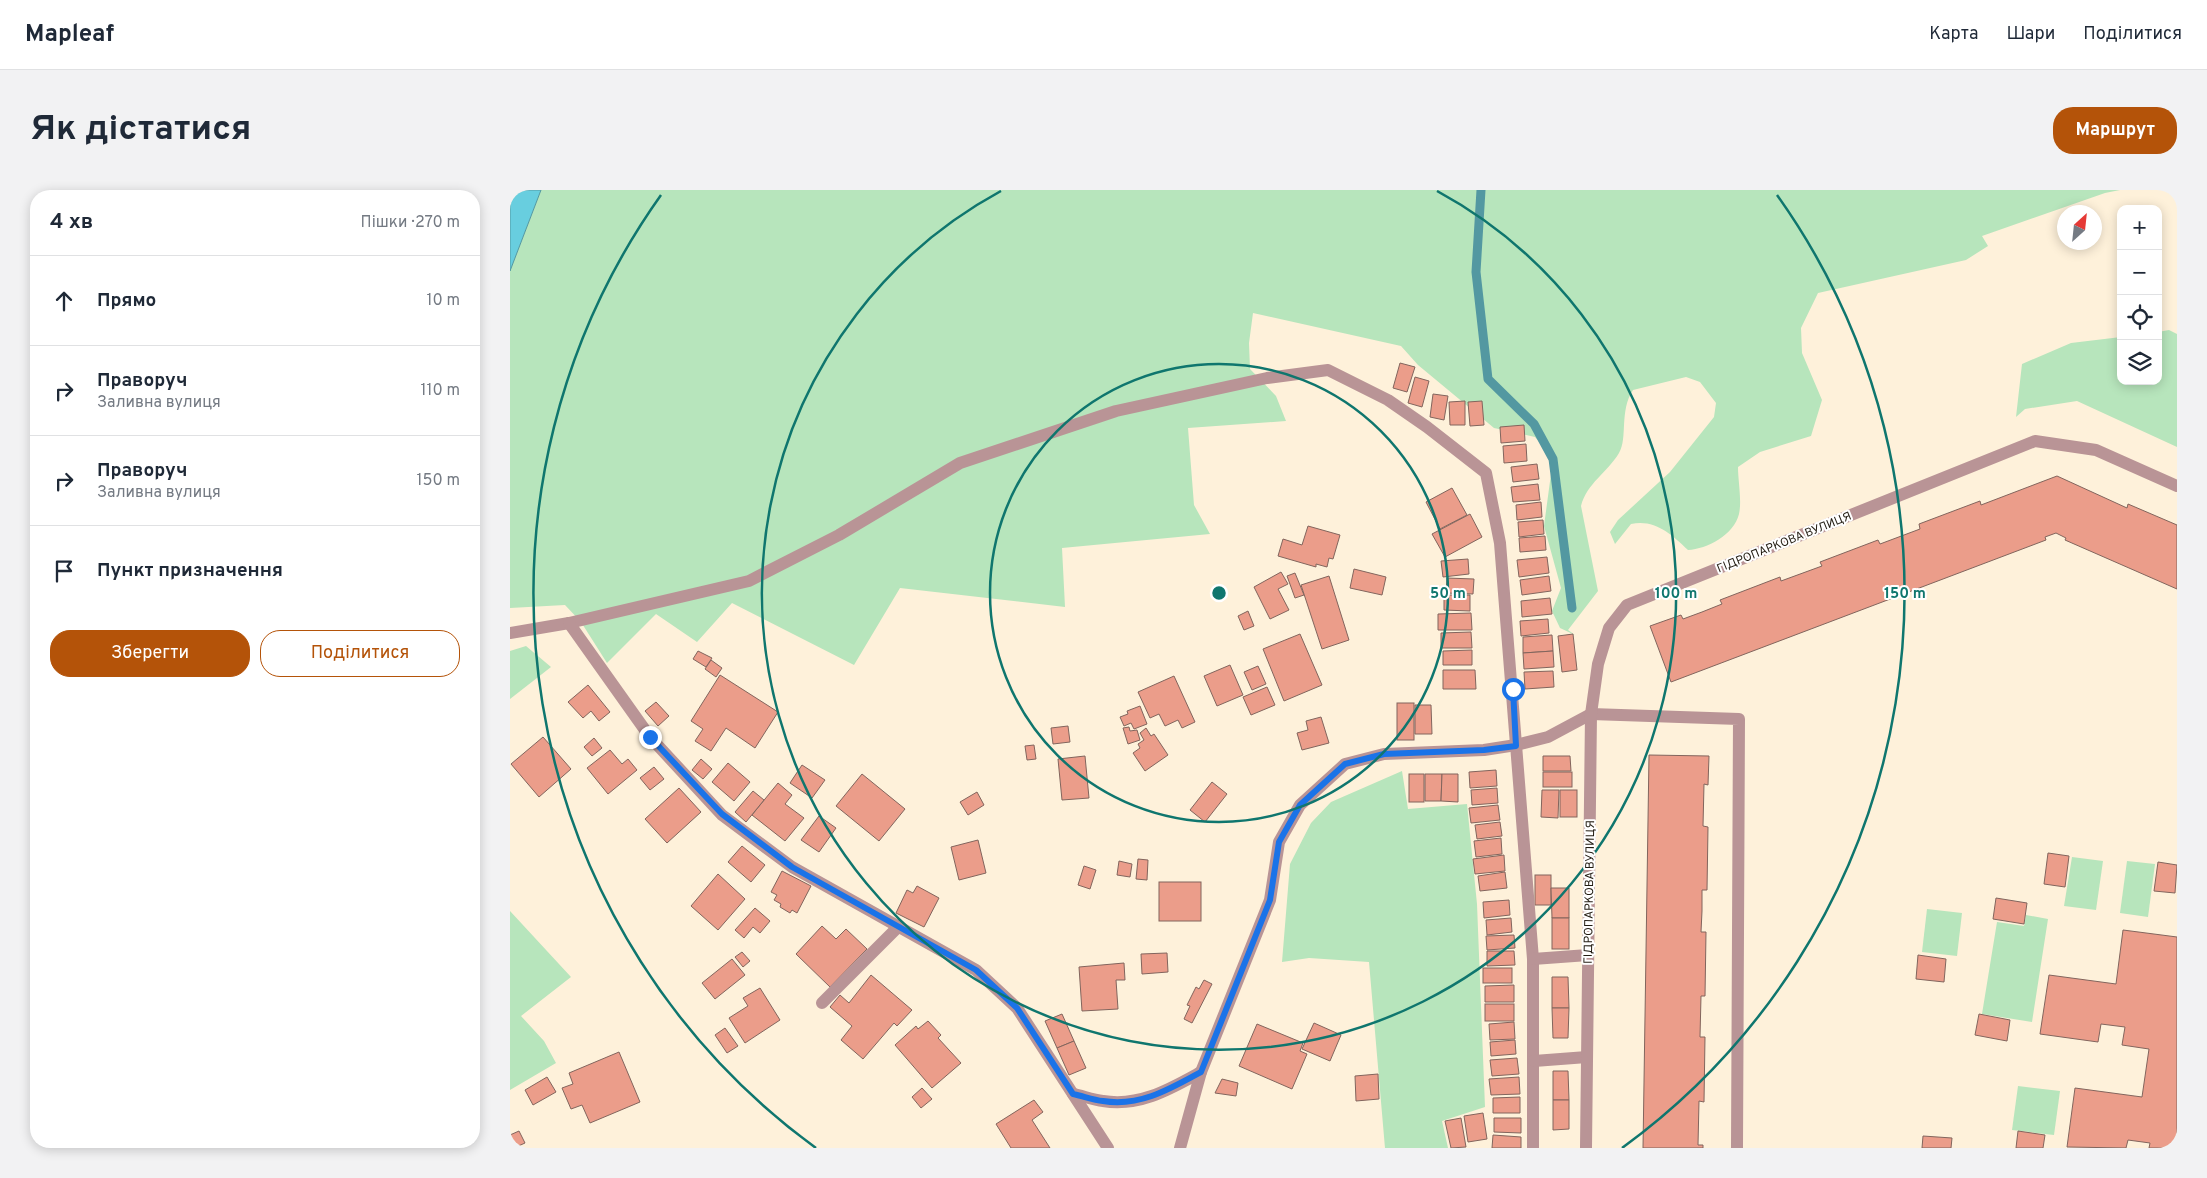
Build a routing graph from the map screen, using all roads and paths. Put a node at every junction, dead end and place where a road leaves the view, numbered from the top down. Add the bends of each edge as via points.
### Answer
1 (2177, 486) edge
2 (569, 623) junction
3 (510, 633) edge
4 (1591, 714) junction
5 (1516, 746) junction
6 (899, 926) junction
7 (1588, 955) junction
8 (1533, 959) junction
9 (822, 1003) dead end
10 (1587, 1057) junction
11 (1534, 1061) junction
12 (1201, 1072) junction
13 (1073, 1094) junction
14 (1108, 1148) edge
15 (1180, 1148) edge
16 (1533, 1148) edge
17 (1586, 1148) edge
18 (1737, 1148) edge

1 - 4 street, ГІДРОПАРКОВА ВУЛИЦЯ via 2096,450 2036,441 1627,605 1608,628 1598,664
2 - 3 street
2 - 5 street via 749,581 839,535 960,463 1116,411 1267,378 1328,370 1388,400 1486,473 1500,543
2 - 6 street via 650,737 722,814 792,867
4 - 5 street via 1548,737
4 - 7 street, ГІДРОПАРКОВА ВУЛИЦЯ
4 - 18 street via 1739,719
5 - 8 street
5 - 12 street via 1384,754 1345,764 1300,805 1279,842 1270,900
6 - 9 street
6 - 13 street via 976,970 1017,1008
7 - 8 street
7 - 10 street, ГІДРОПАРКОВА ВУЛИЦЯ
8 - 11 street
10 - 11 street
10 - 17 street, ГІДРОПАРКОВА ВУЛИЦЯ
11 - 16 street
12 - 13 street via 1144,1099 1104,1101
12 - 15 street
13 - 14 street

